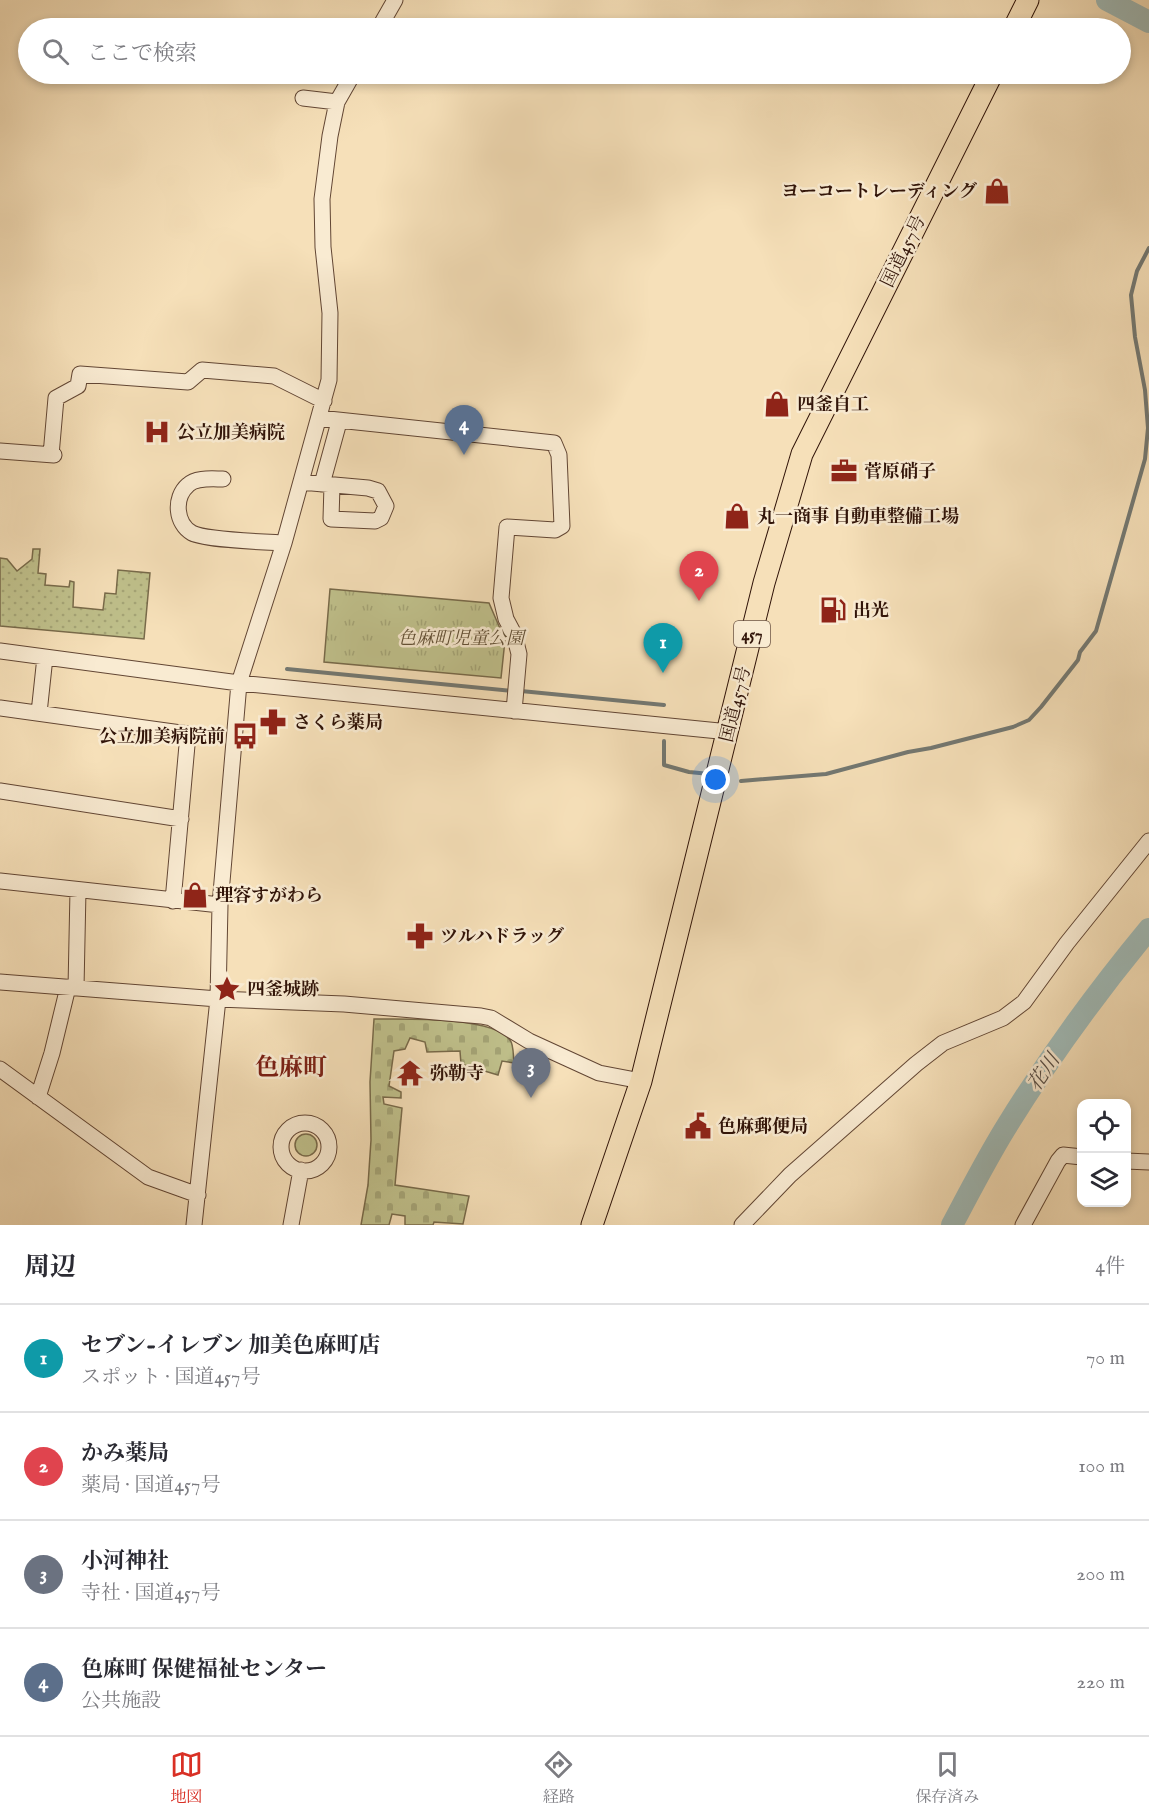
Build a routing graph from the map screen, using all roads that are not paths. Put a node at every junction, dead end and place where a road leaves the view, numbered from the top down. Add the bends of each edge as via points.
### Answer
1 (395, 0) edge
2 (1028, 0) edge
3 (385, 18) edge
4 (1019, 18) edge
5 (347, 84) edge
6 (987, 84) edge
7 (303, 98) dead end
8 (337, 102) junction
9 (324, 401) junction
10 (319, 418) junction
11 (339, 422) junction
12 (0, 451) edge
13 (223, 478) dead end
14 (301, 482) junction
15 (284, 543) junction
16 (0, 651) edge
17 (45, 657) junction
18 (239, 683) junction
19 (515, 698) junction
20 (0, 708) edge
21 (39, 713) junction
22 (729, 732) junction
23 (0, 791) edge
24 (181, 819) junction
25 (1149, 841) edge
26 (0, 881) edge
27 (78, 890) junction
28 (173, 901) junction
29 (220, 905) junction
30 (0, 981) edge
31 (72, 988) junction
32 (219, 999) junction
33 (0, 1069) edge
34 (641, 1082) junction
35 (38, 1097) junction
36 (1077, 1156) edge
37 (1131, 1161) edge
38 (1149, 1162) edge
39 (301, 1170) dead end
40 (198, 1195) junction
41 (194, 1225) edge
42 (291, 1225) edge
43 (592, 1225) edge
44 (742, 1225) edge
45 (1023, 1225) edge

1 - 3 street
2 - 4 highway
5 - 8 street
6 - 22 highway, 国道457号 / 457 via 802,454 764,583
7 - 8 street
8 - 9 street via 322,199 331,349
9 - 10 street
9 - 12 street via 274,376 202,370 188,382 80,374 78,386 56,398 53,455
10 - 11 street
10 - 14 street
11 - 14 street via 327,484
11 - 19 street via 554,443 560,455 562,526 555,530 507,527 501,598 519,654
13 - 15 street via 188,485 178,500 183,525 193,534
14 - 15 street
15 - 18 street
16 - 17 street
17 - 18 street
17 - 21 street
18 - 19 street
18 - 29 street
19 - 22 street
20 - 21 street
21 - 24 street via 188,734
22 - 34 highway, 国道457号 / 457
23 - 24 street
24 - 28 street
25 - 44 street via 1024,1002 1003,1018 943,1043 916,1064 790,1175
26 - 27 street
27 - 28 street
27 - 31 street
28 - 29 street
29 - 32 street
30 - 31 street
31 - 32 street
31 - 35 street
32 - 34 street via 344,1004 481,1016 599,1073
32 - 40 street
33 - 35 street
34 - 43 highway, 国道457号 / 457
35 - 40 street via 148,1177
36 - 45 street via 1063,1155 1058,1161
37 - 38 street
39 - 42 street
40 - 41 street

